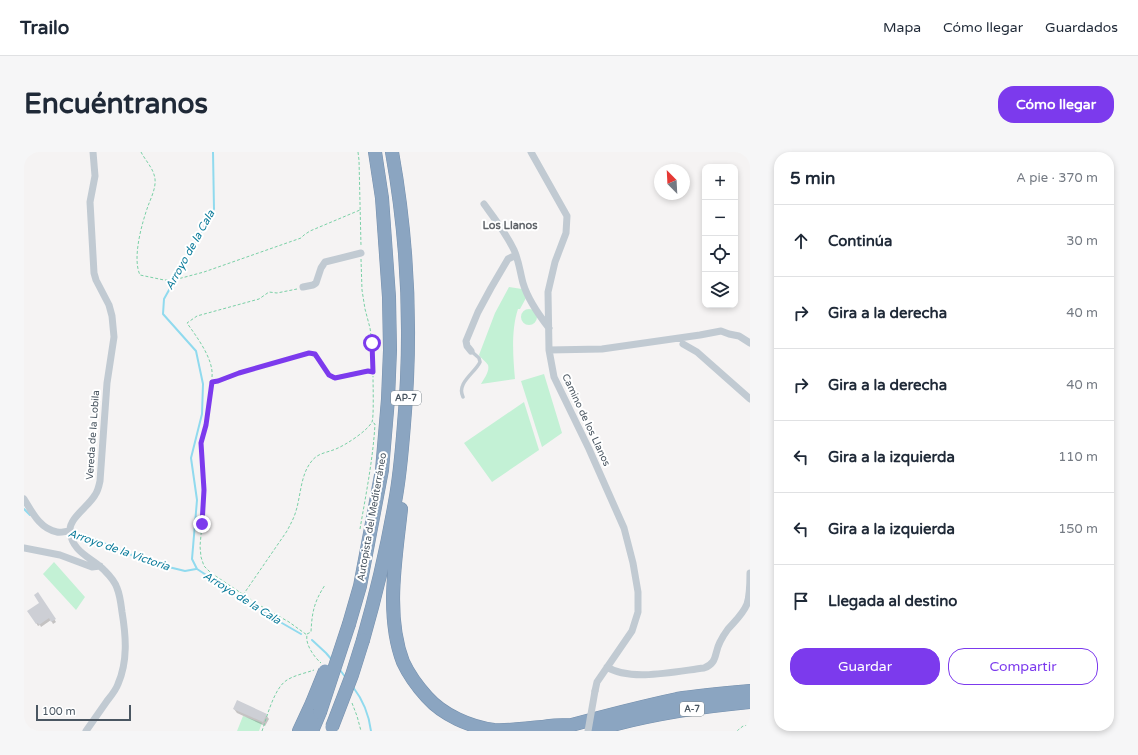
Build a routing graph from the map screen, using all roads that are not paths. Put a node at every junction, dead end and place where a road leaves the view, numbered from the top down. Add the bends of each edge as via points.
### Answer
1 (93, 152) edge
2 (375, 152) edge
3 (392, 152) edge
4 (531, 152) edge
5 (484, 204) dead end
6 (361, 253) road end
7 (516, 254) junction
8 (303, 287) road end
9 (549, 328) junction
10 (750, 343) edge
11 (683, 344) dead end
12 (550, 350) junction
13 (471, 351) joint
14 (373, 372) road end
15 (212, 382) road end
16 (406, 396) junction
17 (463, 397) dead end
18 (750, 399) edge
19 (24, 499) edge
20 (70, 531) junction
21 (24, 548) edge
22 (100, 566) junction
23 (750, 573) edge
24 (607, 667) junction
25 (750, 691) edge
26 (750, 702) edge
27 (316, 707) junction
28 (572, 725) junction
29 (331, 729) edge
30 (86, 731) edge
31 (299, 731) edge
32 (312, 731) edge
33 (549, 731) edge
34 (588, 731) edge
35 (592, 731) edge

1 - 20 street, Vereda de la Lobila via 95,176 90,202 94,273 109,305 114,336 107,383 100,481 96,495 73,521
2 - 27 highway, Autopista del Mediterráneo / AP-7, bridge via 382,198 390,297 388,399 382,470 360,586
3 - 16 highway, Autopista del Mediterráneo / AP-7 via 404,232 408,349
4 - 9 street, Camino de los Llanos via 566,216 566,233 555,262 548,292
5 - 7 street
6 - 8 street via 325,262 316,283
7 - 9 street via 526,293
7 - 13 street via 508,259 478,312 466,341
9 - 12 street, Camino de los Llanos
10 - 12 street via 739,336 720,331 602,349
11 - 18 street via 697,352
12 - 24 street, Camino de los Llanos via 554,377 624,528 633,563 638,592 638,612 632,631
13 - 17 lane via 480,362 464,382 461,390
14 - 15 lane via 333,378 315,354 309,353
16 - 28 highway via 409,435 395,564 394,602 395,633 404,663 416,685 430,701 445,713 472,725 508,731
16 - 29 highway, Autopista del Mediterráneo / AP-7, bridge via 396,501 373,604 352,676
19 - 20 street via 44,526 59,532
20 - 22 street via 75,546
21 - 22 street via 60,555 92,567
22 - 30 street via 117,588 121,604 124,666 118,685
23 - 24 street via 749,599 744,612 727,630 719,644 715,659 709,666 634,675 613,671
24 - 34 street, Camino de los Llanos, bridge via 597,682
25 - 28 highway via 678,699
26 - 35 highway, A-7 via 678,711
27 - 31 highway
27 - 32 highway, Autopista del Mediterráneo / AP-7
28 - 33 highway

